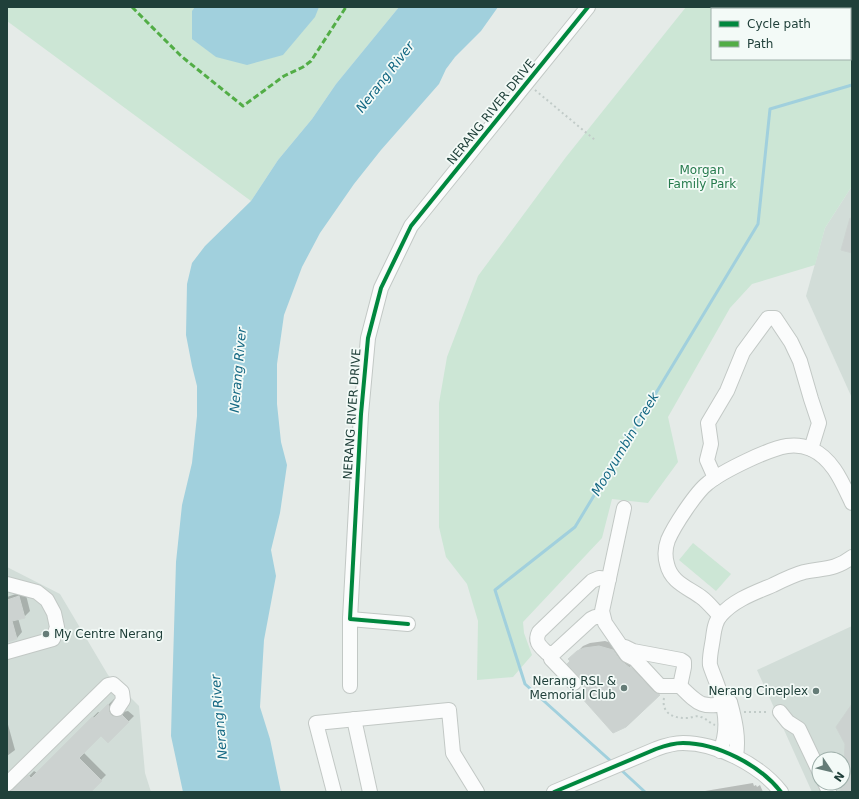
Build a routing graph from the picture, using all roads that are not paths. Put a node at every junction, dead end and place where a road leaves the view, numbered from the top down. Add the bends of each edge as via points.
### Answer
1 (588, 7) edge
2 (811, 449) junction
3 (715, 478) junction
4 (852, 503) edge
5 (624, 508) dead end
6 (852, 556) edge
7 (609, 579) junction
8 (7, 584) edge
9 (720, 616) junction
10 (602, 617) junction
11 (350, 619) junction
12 (408, 624) dead end
13 (621, 646) junction
14 (7, 652) edge
15 (550, 654) junction
16 (650, 654) junction
17 (643, 668) junction
18 (574, 683) dead end
19 (350, 686) dead end
20 (680, 686) junction
21 (726, 703) junction
22 (117, 709) dead end
23 (780, 712) road end
24 (354, 719) junction
25 (720, 751) junction
26 (811, 754) edge
27 (736, 756) junction
28 (7, 784) edge
29 (334, 792) edge
30 (370, 792) edge
31 (477, 792) edge
32 (554, 792) edge
33 (781, 792) edge

1 - 11 street, NERANG RIVER DRIVE via 411,226 381,288 368,338 361,414
2 - 3 street via 800,446 777,448
2 - 3 street via 819,423 800,361 775,318 768,318 743,352 727,391 708,423 711,444 707,460
2 - 4 street via 829,462
3 - 9 street via 699,492 679,523 668,541 666,556 667,565 676,581 701,597
5 - 7 street
6 - 9 street via 835,567 804,572 742,598
7 - 10 street
7 - 15 street via 599,578 592,581 539,632 538,644
8 - 14 street via 37,592 47,600 54,613 57,627 53,638
9 - 21 street via 715,625 710,664
10 - 13 street
10 - 15 street via 591,619
11 - 12 street
11 - 19 street, NERANG RIVER DRIVE
13 - 16 street
13 - 17 street via 627,655
15 - 18 street via 551,659
16 - 17 street
16 - 20 street via 684,662
17 - 20 street via 660,686
20 - 21 street via 705,706
21 - 25 street via 726,724
21 - 27 street via 736,723
22 - 28 street via 123,700 122,692 113,684 108,685
23 - 26 street via 788,722 799,729
24 - 29 street via 316,723
24 - 30 street
24 - 31 street via 449,710 453,753
25 - 27 street
25 - 32 street via 702,745 669,745
27 - 33 street via 766,776

